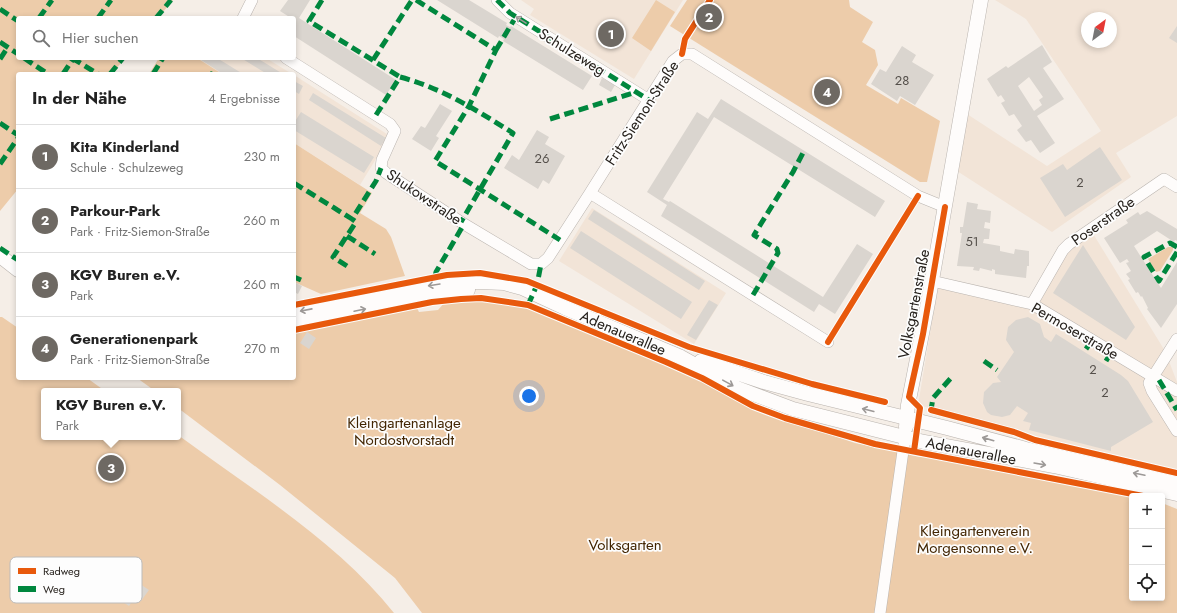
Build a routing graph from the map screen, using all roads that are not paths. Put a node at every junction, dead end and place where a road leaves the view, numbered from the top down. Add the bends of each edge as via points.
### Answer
1 (252, 0) edge
2 (497, 0) edge
3 (981, 0) edge
4 (244, 16) edge
5 (289, 60) edge
6 (649, 100) junction
7 (1176, 187) edge
8 (590, 193) junction
9 (945, 207) junction
10 (0, 256) edge
11 (16, 268) edge
12 (932, 281) junction
13 (1032, 304) junction
14 (565, 308) junction
15 (296, 313) edge
16 (296, 323) edge
17 (1177, 339) edge
18 (828, 342) dead end
19 (681, 357) junction
20 (1153, 376) junction
21 (1177, 391) edge
22 (906, 418) junction
23 (1177, 431) edge
24 (906, 437) junction
25 (1177, 484) edge
26 (1177, 494) edge
27 (880, 613) edge

1 - 4 street
6 -> 2 street, Schulzeweg via 510,13
3 - 9 main road, Volksgartenstraße
5 - 8 street, Shukowstraße via 390,124 395,131 382,160 382,168 386,173 531,264 541,264 548,258
6 - 8 street, Fritz-Siemon-Straße
6 - 9 street, Fritz-Siemon-Straße via 673,61 682,54 692,54 918,196
7 - 13 street, Poserstraße via 1164,179 1069,244
8 - 18 street
9 - 12 main road, Volksgartenstraße
10 - 11 main road
12 - 13 street, Permoserstraße
12 - 22 main road, Volksgartenstraße
13 - 20 street, Permoserstraße
14 -> 15 main road, Adenauerallee via 522,288 504,283 467,281 430,285
16 -> 14 main road, Adenauerallee via 463,290 500,291
14 - 19 main road, Adenauerallee
17 - 20 street
22 -> 19 main road, Adenauerallee via 771,384 707,362
19 -> 24 main road, Adenauerallee via 738,388 793,409
20 - 21 street
20 - 23 street via 1149,383 1152,391
22 - 24 main road, Volksgartenstraße
25 -> 22 main road, Adenauerallee
24 -> 26 main road, Adenauerallee via 1054,466
24 - 27 street, Volksgartenstraße

